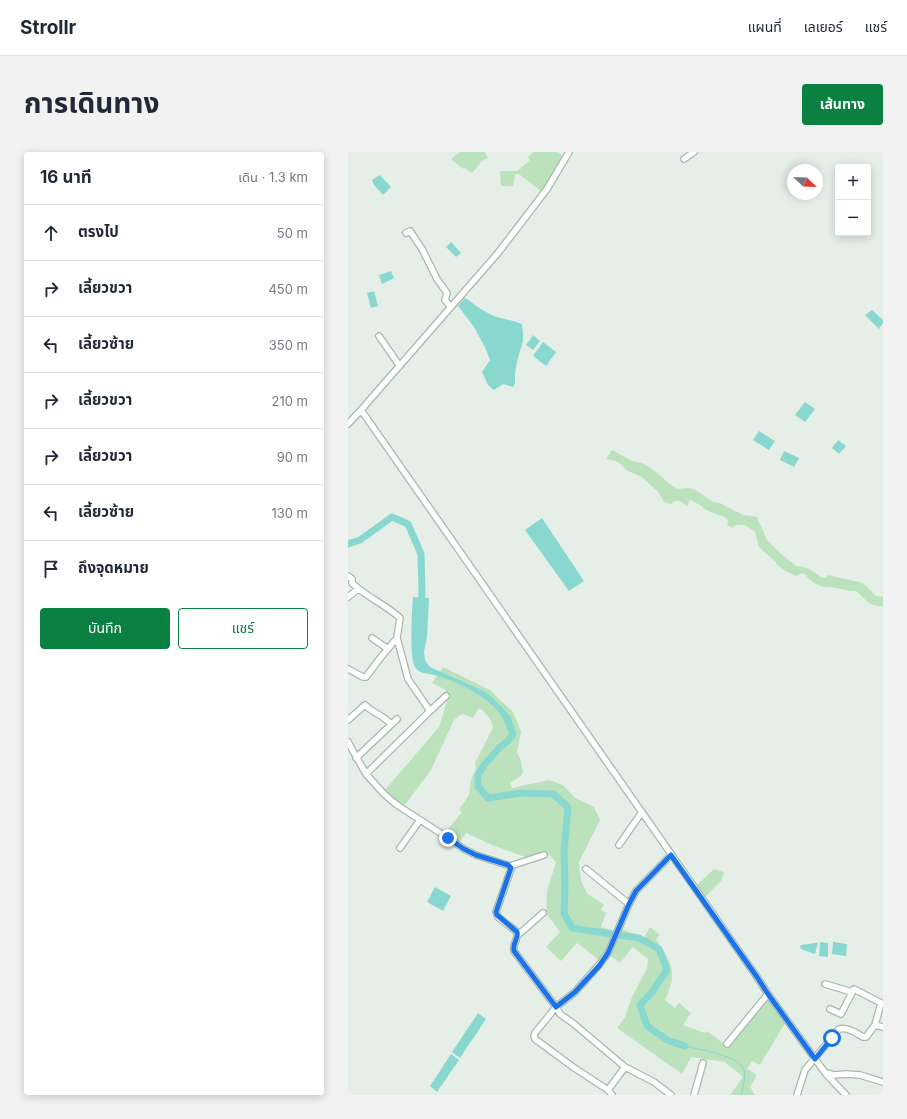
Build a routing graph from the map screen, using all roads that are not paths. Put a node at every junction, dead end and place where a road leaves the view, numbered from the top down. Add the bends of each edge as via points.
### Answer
1 (569, 152) edge
2 (694, 152) edge
3 (684, 159) dead end
4 (406, 233) dead end
5 (451, 307) junction
6 (380, 336) dead end
7 (399, 365) junction
8 (361, 410) junction
9 (348, 424) edge
10 (348, 576) edge
11 (358, 588) junction
12 (348, 597) edge
13 (372, 638) dead end
14 (397, 638) junction
15 (388, 649) junction
16 (348, 669) edge
17 (446, 696) dead end
18 (430, 711) junction
19 (397, 719) dead end
20 (348, 720) edge
21 (391, 724) junction
22 (348, 742) edge
23 (356, 758) junction
24 (366, 774) junction
25 (642, 812) junction
26 (420, 820) junction
27 (619, 845) dead end
28 (400, 848) dead end
29 (544, 855) dead end
30 (671, 855) junction
31 (510, 866) junction
32 (586, 869) dead end
33 (629, 904) junction
34 (543, 913) dead end
35 (518, 935) junction
36 (825, 984) dead end
37 (852, 992) junction
38 (768, 994) junction
39 (556, 1007) junction
40 (830, 1009) dead end
41 (875, 1025) junction
42 (883, 1027) edge
43 (727, 1044) dead end
44 (815, 1059) junction
45 (703, 1062) dead end
46 (625, 1067) junction
47 (826, 1074) junction
48 (883, 1082) edge
49 (610, 1093) edge
50 (671, 1095) edge
51 (694, 1095) edge
52 (797, 1095) edge
53 (846, 1095) edge

1 - 5 street via 540,198 498,253
2 - 3 street
4 - 5 street via 410,231 422,249 447,293 445,300
5 - 7 street
6 - 7 street
7 - 8 street
8 - 9 street
8 - 25 street
10 - 11 street
11 - 12 street
11 - 14 street via 400,618
13 - 15 street
14 - 15 street
14 - 18 street via 408,679
15 - 16 street via 366,677
17 - 18 street
18 - 24 street
19 - 21 street
20 - 21 street via 365,705
21 - 23 street
22 - 23 street
23 - 24 street
24 - 26 street via 384,794
25 - 27 street
25 - 30 street
26 - 28 street
26 - 31 street via 464,849
29 - 31 street
30 - 33 street via 636,891
30 - 38 street
31 - 35 street via 511,870 496,912 498,917
32 - 33 street
33 - 39 street via 608,953 575,992
34 - 35 street
35 - 39 street via 514,951
36 - 37 street
37 - 40 street via 841,1014
37 - 41 street via 854,989 881,1004
38 - 43 street
38 - 44 street
39 - 46 street via 560,1014
39 - 49 street via 534,1036
41 - 42 street
41 - 44 street via 866,1037 847,1028 839,1029
44 - 47 street
44 - 52 street via 805,1070
45 - 51 street
46 - 49 street
46 - 50 street via 654,1082
47 - 48 street via 860,1075
47 - 53 street

